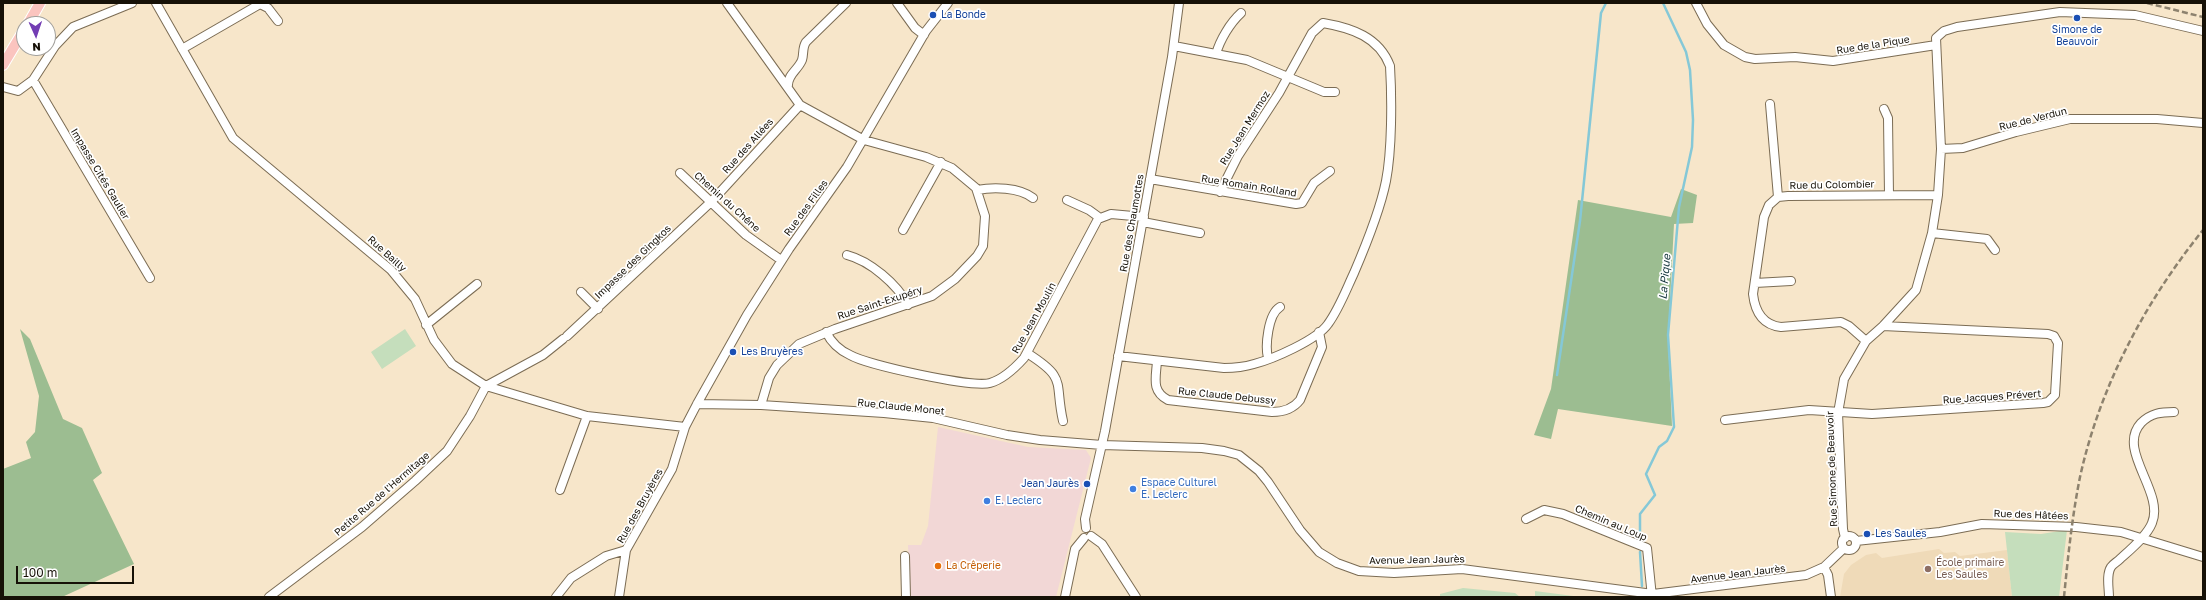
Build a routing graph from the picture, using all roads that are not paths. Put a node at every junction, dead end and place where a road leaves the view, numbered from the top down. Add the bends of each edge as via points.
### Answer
1 (40, 3) edge
2 (132, 3) edge
3 (156, 3) edge
4 (727, 3) edge
5 (846, 3) edge
6 (897, 3) edge
7 (948, 3) edge
8 (1179, 3) edge
9 (1696, 3) edge
10 (1241, 13) dead end
11 (33, 16) edge
12 (278, 20) dead end
13 (2203, 31) edge
14 (924, 35) junction
15 (16, 43) edge
16 (1936, 45) junction
17 (1174, 46) junction
18 (182, 49) junction
19 (1216, 54) junction
20 (3, 65) edge
21 (1288, 76) junction
22 (33, 80) junction
23 (788, 85) junction
24 (3, 87) edge
25 (1335, 92) dead end
26 (1770, 104) dead end
27 (800, 105) junction
28 (1884, 109) dead end
29 (2203, 123) edge
30 (864, 140) junction
31 (1942, 149) junction
32 (941, 162) junction
33 (1330, 171) dead end
34 (680, 173) dead end
35 (1150, 180) junction
36 (977, 190) junction
37 (1220, 192) junction
38 (1889, 194) junction
39 (1938, 195) junction
40 (1778, 196) junction
41 (1033, 198) dead end
42 (1067, 200) dead end
43 (712, 201) junction
44 (1100, 218) junction
45 (1143, 219) junction
46 (903, 230) dead end
47 (1200, 233) dead end
48 (1932, 233) junction
49 (1995, 250) dead end
50 (847, 255) dead end
51 (781, 260) junction
52 (150, 278) dead end
53 (1792, 281) dead end
54 (1755, 283) junction
55 (477, 284) dead end
56 (582, 292) dead end
57 (908, 305) junction
58 (1280, 308) dead end
59 (598, 309) junction
60 (426, 325) junction
61 (1883, 326) junction
62 (826, 332) junction
63 (1319, 332) junction
64 (1866, 341) junction
65 (1027, 353) junction
66 (1118, 356) junction
67 (1268, 358) junction
68 (1158, 361) junction
69 (486, 386) junction
70 (697, 404) junction
71 (761, 405) junction
72 (2174, 412) dead end
73 (1838, 413) junction
74 (587, 416) junction
75 (1725, 420) dead end
76 (1063, 421) dead end
77 (685, 427) junction
78 (1102, 445) junction
79 (560, 490) dead end
80 (1526, 518) dead end
81 (1087, 537) junction
82 (1845, 538) junction
83 (2143, 538) junction
84 (1856, 541) junction
85 (1844, 548) junction
86 (626, 550) junction
87 (905, 556) dead end
88 (2203, 557) edge
89 (1824, 567) junction
90 (1653, 595) edge
91 (269, 597) edge
92 (556, 597) edge
93 (619, 597) edge
94 (906, 597) edge
95 (1065, 597) edge
96 (1136, 597) edge
97 (1830, 597) edge
98 (2109, 597) edge

1 - 11 main road
2 - 22 street via 73,27 55,46
3 - 18 street, Rue Bailly
4 - 23 street
5 - 23 street via 806,42 802,48 801,62 790,76
6 - 14 street via 915,28
7 - 14 street, Rue des Filles
8 - 17 street, Rue des Chaumottes
9 - 16 street, Rue de la Pique via 1707,24 1724,45 1745,57 1755,59 1795,57 1834,61
10 - 19 street
12 - 18 street via 268,8 260,4
13 - 16 street via 2135,15 2060,12 1957,26 1944,31 1936,38
14 - 30 street, Rue des Filles
15 - 20 main road
16 - 31 street, Rue Simone de Beauvoir
17 - 19 street
17 - 35 street, Rue des Chaumottes
18 - 60 street, Rue Bailly via 233,138 392,270 415,299
19 - 21 street via 1247,60
21 - 25 street via 1324,92
21 - 37 street, Rue Jean Mermoz via 1238,156
21 - 63 street, Rue Jean Mermoz via 1312,33 1323,23 1369,38 1387,58 1390,66 1385,182 1363,252 1328,326
22 - 24 street via 18,91
22 - 52 street, Impasse Cités Gaulier
23 - 27 street
26 - 40 street
27 - 30 street, Rue Saint-Exupéry
27 - 43 street, Rue des Allées
28 - 38 street via 1888,118
29 - 31 street, Rue de Verdun via 2157,119 2070,119 1963,148
30 - 32 street, Rue Saint-Exupéry
30 - 51 street, Rue des Filles
31 - 39 street, Rue Simone de Beauvoir
32 - 36 street, Rue Saint-Exupéry via 963,176
32 - 46 street
33 - 37 street, Rue Romain Rolland via 1314,183 1299,204
34 - 43 street, Chemin du Chêne
35 - 37 street, Rue Romain Rolland
35 - 45 street, Rue des Chaumottes
36 - 41 street via 1012,190 1027,193
36 - 57 street, Rue Saint-Exupéry via 985,216 982,246 977,256 943,289
38 - 39 street, Rue du Colombier
38 - 40 street, Rue du Colombier
39 - 48 street, Rue Simone de Beauvoir
40 - 54 street, Rue du Colombier via 1769,205 1764,217
42 - 44 street
43 - 51 street, Chemin du Chêne via 746,235
43 - 59 street, Impasse des Gingkos
44 - 45 street via 1111,214
44 - 65 street, Rue Jean Moulin
45 - 47 street
45 - 66 street, Rue des Chaumottes
48 - 49 street via 1987,239
48 - 61 street, Rue Simone de Beauvoir via 1916,290
50 - 57 street via 865,263 891,283 903,295
51 - 70 street, Rue des Filles
53 - 54 street
54 - 64 street, Rue du Colombier via 1754,304 1766,323 1781,327 1841,322
55 - 60 street
56 - 59 street
57 - 62 street, Rue Saint-Exupéry
58 - 67 street via 1273,313 1271,319
59 - 69 street, Impasse des Gingkos via 543,355
60 - 69 street, Rue Bailly via 452,364
61 - 64 street, Rue Simone de Beauvoir
61 - 73 street, Rue Jacques Prévert via 2054,336 2058,344 2055,395 2043,403 1926,412
62 - 65 street, Rue Jean Moulin via 836,346 858,359 972,384 990,383 1000,378 1015,368
62 - 71 street, Rue Saint-Exupéry via 799,344 777,365 769,378
63 - 67 street via 1304,342
63 - 68 street, Rue Claude Debussy via 1322,347 1300,400 1284,411 1272,412 1168,400 1157,392 1155,385
64 - 73 street, Rue Simone de Beauvoir via 1844,379
65 - 76 street via 1046,366 1059,382
66 - 68 street
66 - 78 street, Rue des Chaumottes
67 - 68 street via 1254,364 1224,368
69 - 74 street, Rue Bailly
69 - 91 street, Petite Rue de l'Hermitage via 447,451 362,527
70 - 71 street, Rue Claude Monet
70 - 77 street, Rue des Filles
71 - 78 street, Rue Claude Monet via 933,418 1007,435
72 - 83 street via 2159,412 2146,419 2135,430 2133,442 2154,514 2152,524
73 - 75 street via 1809,410
73 - 82 street, Rue Simone de Beauvoir
74 - 77 street, Rue Bailly
74 - 79 street
77 - 86 street, Rue des Bruyères via 672,469
78 - 81 street, Rue des Chaumottes via 1085,519 1086,528 1090,530
78 - 90 street, Avenue Jean Jaurès via 1202,448 1239,455 1268,482 1300,530 1319,552 1337,563 1358,571 1462,569
80 - 90 street, Chemin au Loup via 1544,510 1564,514 1647,548
81 - 95 street via 1075,549
81 - 96 street via 1102,544
82 - 84 street via 1850,537
82 - 85 street via 1842,543
83 - 84 street, Rue des Hâtées via 2094,528 1982,524 1940,532
83 - 88 street, Rue des Hâtées
83 - 98 street via 2111,566 2108,575
84 - 85 street via 1852,550
85 - 89 street, Avenue Jean Jaurès
86 - 92 street via 606,556 570,578
86 - 93 street, Rue des Bruyères
87 - 94 street
89 - 90 street, Avenue Jean Jaurès via 1806,575 1785,579
89 - 97 street via 1828,574

